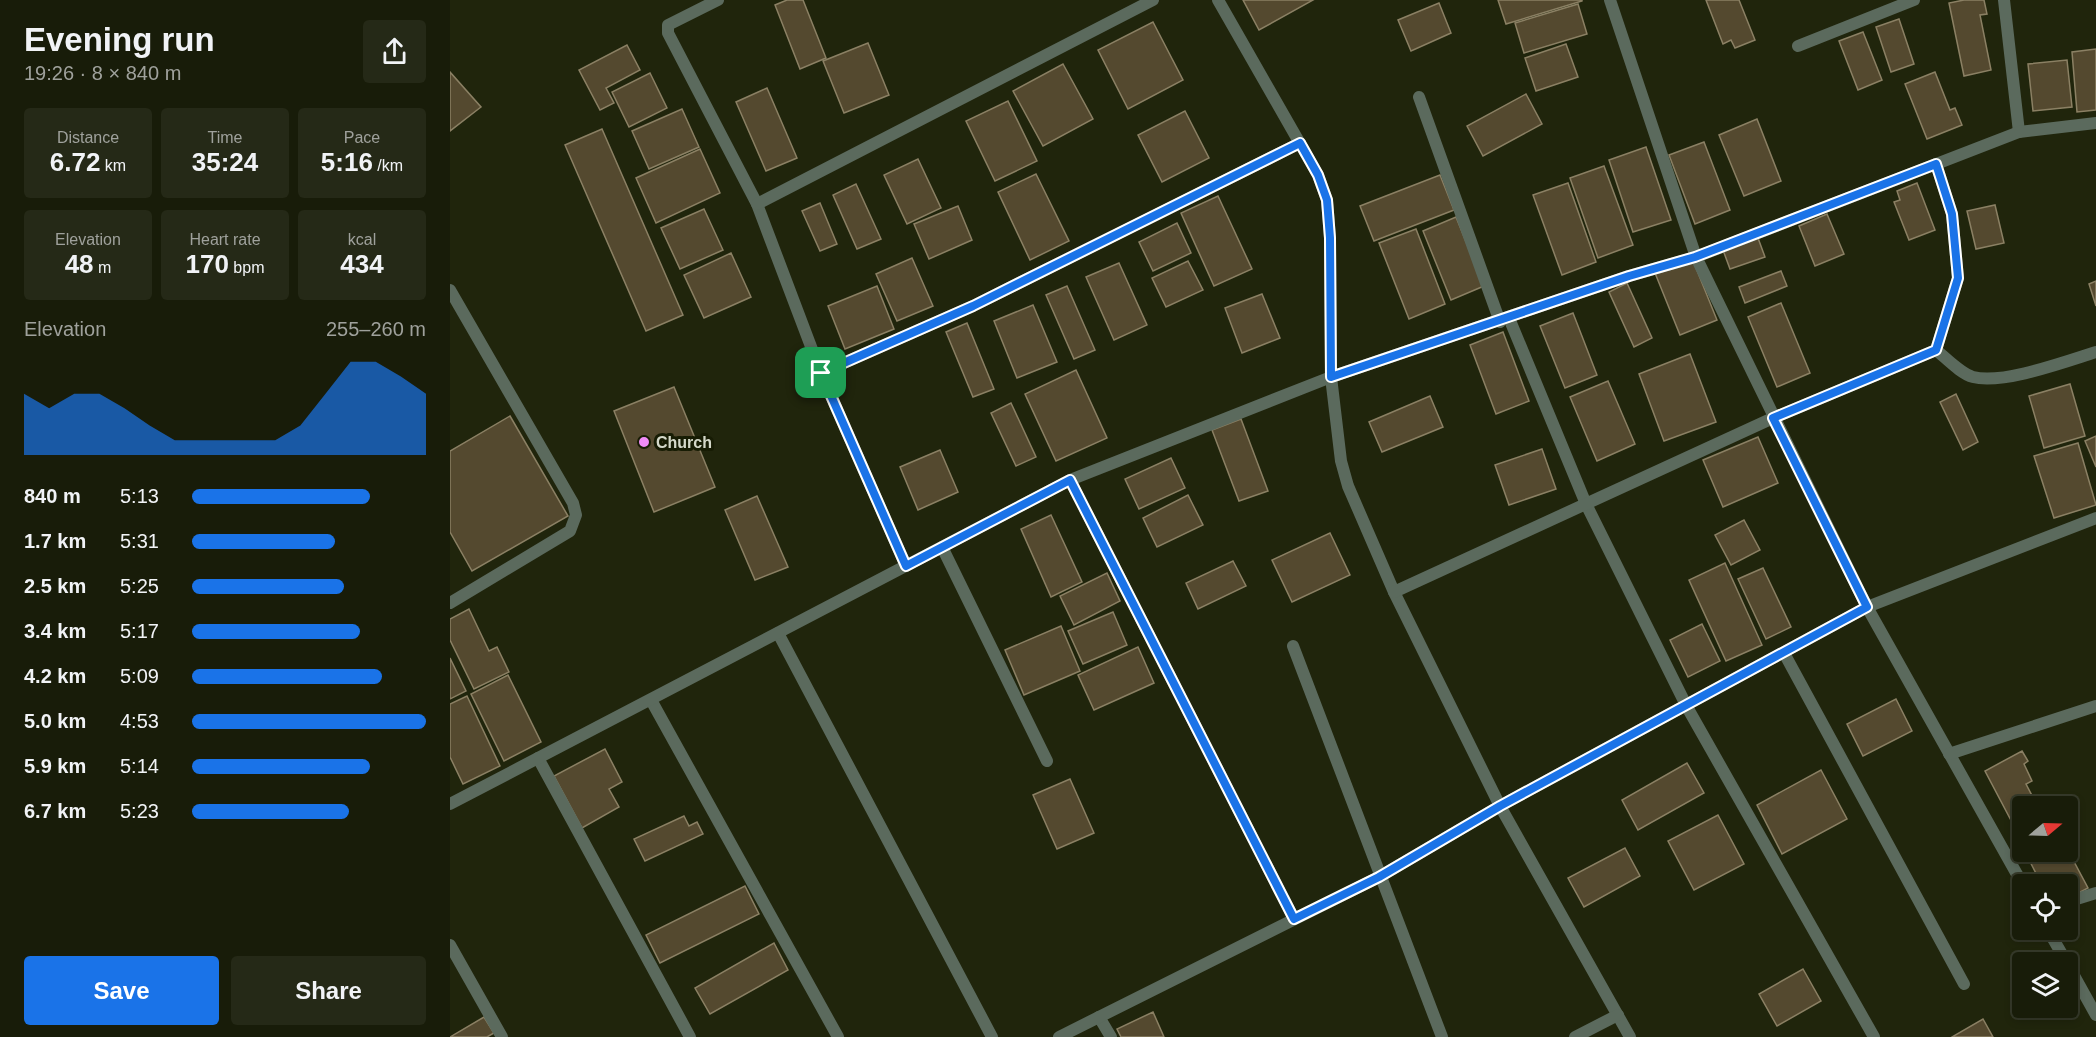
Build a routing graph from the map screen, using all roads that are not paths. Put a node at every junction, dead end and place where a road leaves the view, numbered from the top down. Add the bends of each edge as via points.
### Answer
1 (718, 0) edge
2 (1153, 0) edge
3 (1218, 0) edge
4 (1610, 0) edge
5 (1914, 0) edge
6 (2004, 0) edge
7 (1798, 46) dead end
8 (1419, 97) dead end
9 (2096, 123) edge
10 (2019, 132) junction
11 (1300, 143) junction
12 (1936, 164) junction
13 (757, 204) junction
14 (1695, 257) junction
15 (450, 290) edge
16 (1505, 320) junction
17 (1936, 350) junction
18 (2096, 352) edge
19 (821, 373) junction
20 (1331, 377) junction
21 (1773, 418) junction
22 (1070, 480) junction
23 (1586, 504) junction
24 (2096, 518) edge
25 (942, 547) junction
26 (906, 566) junction
27 (1394, 592) junction
28 (450, 602) edge
29 (1867, 607) junction
30 (778, 633) junction
31 (1293, 646) dead end
32 (1784, 653) junction
33 (651, 700) junction
34 (2096, 706) edge
35 (1687, 707) junction
36 (1949, 754) junction
37 (538, 758) junction
38 (1047, 760) dead end
39 (450, 804) edge
40 (1500, 806) junction
41 (2017, 874) edge
42 (1379, 877) junction
43 (2096, 893) edge
44 (2078, 899) edge
45 (1294, 919) junction
46 (450, 945) edge
47 (2078, 983) edge
48 (1964, 984) dead end
49 (1618, 1014) junction
50 (2096, 1015) edge
51 (1099, 1017) junction
52 (502, 1037) edge
53 (690, 1037) edge
54 (837, 1037) edge
55 (992, 1037) edge
56 (1059, 1037) edge
57 (1111, 1037) edge
58 (1443, 1037) edge
59 (1575, 1037) edge
60 (1630, 1037) edge
61 (1874, 1037) edge

1 - 13 street via 676,20 668,26 669,33
2 - 13 street
3 - 11 street
4 - 14 street
5 - 7 street
6 - 10 street
8 - 16 street
9 - 10 street
10 - 12 street
11 - 19 street via 973,306
11 - 20 street via 1327,200
12 - 14 street
12 - 17 street via 1952,214 1958,278
13 - 19 street
14 - 16 street
14 - 21 street
15 - 28 street via 573,503 576,515 570,531
16 - 20 street
16 - 23 street
17 - 18 street via 1972,377 1983,378 2043,369
17 - 21 street
19 - 26 street
20 - 22 street
20 - 27 street via 1341,461 1348,486
21 - 23 street
21 - 29 street
22 - 25 street
22 - 45 street
23 - 27 street
23 - 35 street
24 - 29 street
25 - 26 street
25 - 38 street
26 - 30 street
27 - 40 street
29 - 32 street
29 - 36 street
30 - 33 street
30 - 55 street
31 - 42 street
32 - 35 street
32 - 48 street
33 - 37 street
33 - 54 street
34 - 36 street
35 - 40 street
35 - 61 street
36 - 41 street
37 - 39 street
37 - 53 street
40 - 42 street
40 - 49 street
42 - 45 street
42 - 58 street
43 - 44 street
45 - 51 street
46 - 52 street
47 - 50 street
49 - 59 street
49 - 60 street
51 - 56 street
51 - 57 street

